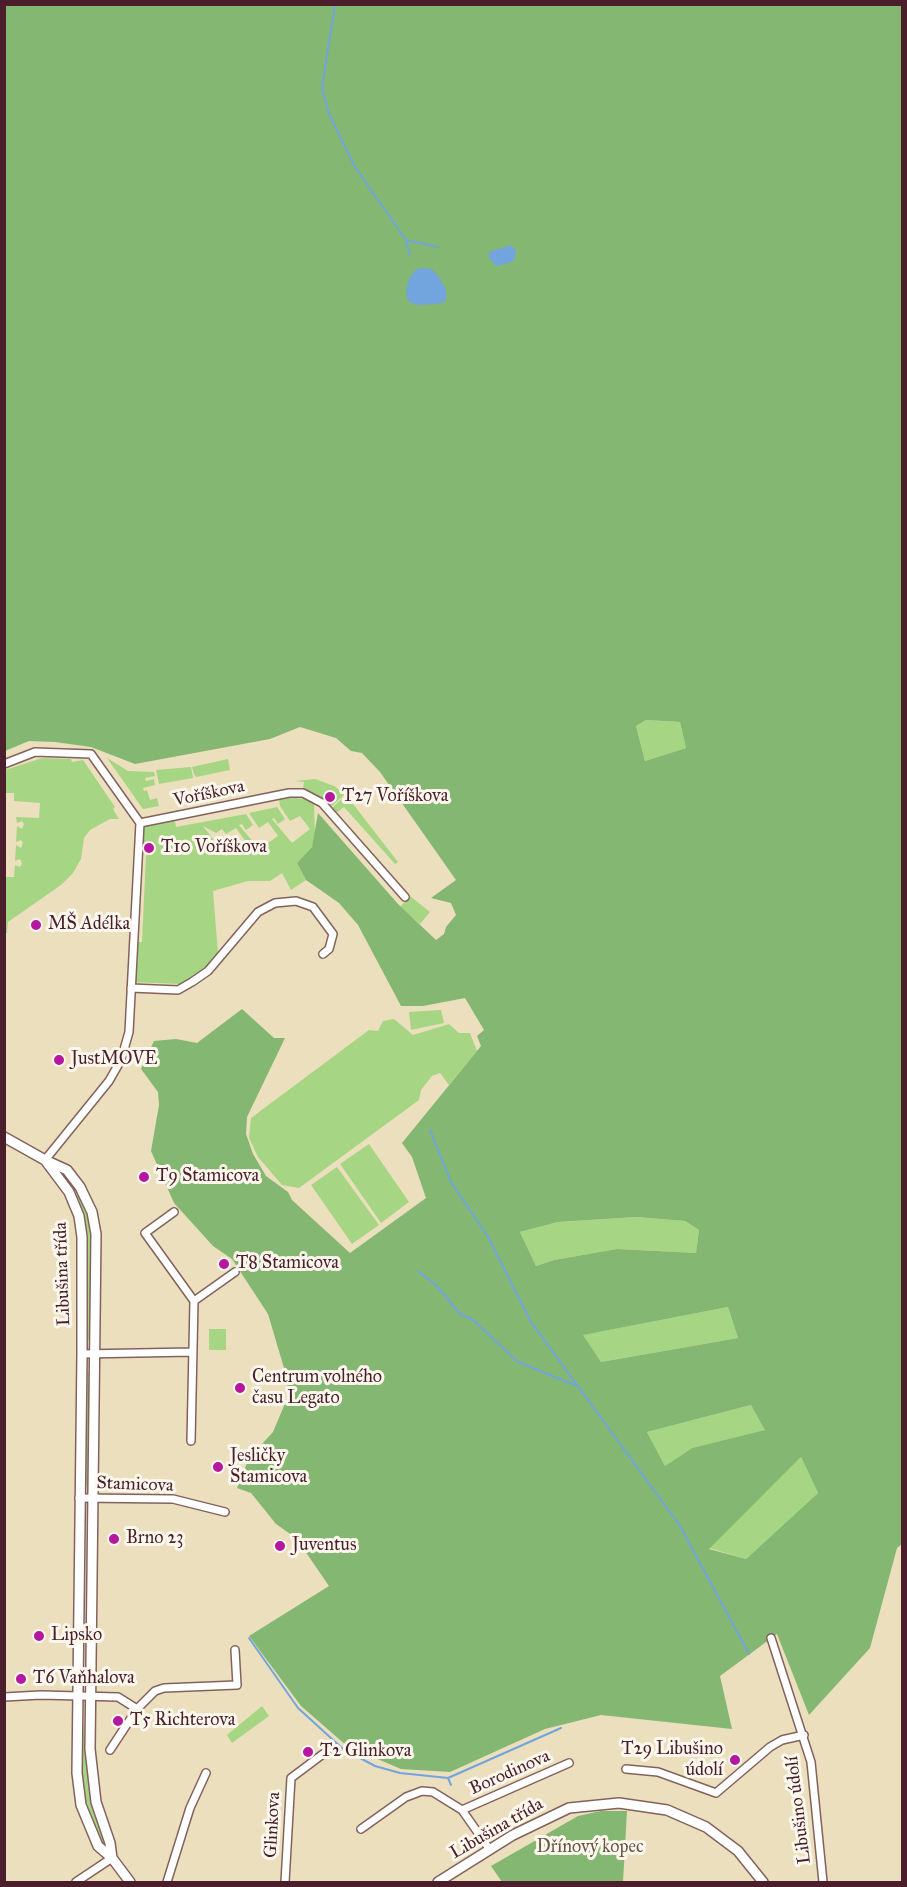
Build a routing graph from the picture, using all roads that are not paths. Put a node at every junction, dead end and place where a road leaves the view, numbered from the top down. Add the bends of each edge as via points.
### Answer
1 (4, 764) edge
2 (140, 823) junction
3 (405, 897) dead end
4 (322, 954) dead end
5 (132, 988) junction
6 (4, 1137) edge
7 (45, 1160) junction
8 (174, 1212) dead end
9 (235, 1272) dead end
10 (194, 1301) junction
11 (192, 1352) junction
12 (95, 1353) junction
13 (82, 1354) junction
14 (191, 1441) dead end
15 (79, 1498) junction
16 (93, 1498) junction
17 (225, 1512) dead end
18 (771, 1638) dead end
19 (234, 1650) dead end
20 (76, 1696) junction
21 (4, 1697) edge
22 (91, 1697) junction
23 (137, 1709) junction
24 (804, 1735) junction
25 (110, 1750) dead end
26 (327, 1751) dead end
27 (569, 1763) dead end
28 (626, 1769) dead end
29 (206, 1773) dead end
30 (462, 1810) junction
31 (361, 1829) dead end
32 (490, 1850) junction
33 (112, 1858) junction
34 (76, 1882) edge
35 (130, 1882) edge
36 (167, 1882) edge
37 (285, 1882) edge
38 (438, 1882) edge
39 (763, 1882) edge
40 (823, 1882) edge

1 - 2 street via 35,752 91,754
2 - 3 street, Voříškova via 303,793 322,803
2 - 5 street
4 - 5 street via 329,949 333,934 313,908 296,901 275,903 258,912 208,971 185,986 178,990
5 - 7 street via 129,1032 121,1060 109,1081
6 - 7 street
7 - 12 street, Libušina třída via 67,1170 83,1192 95,1223
7 - 13 street, Libušina třída via 69,1192 79,1215
8 - 10 street via 145,1233
9 - 10 street
10 - 11 street
11 - 12 street
11 - 14 street
12 - 13 street
12 - 16 street, Libušina třída
13 - 15 street, Libušina třída
15 - 16 street, Stamicova
15 - 20 street, Libušina třída
16 - 17 street, Stamicova via 173,1499
16 - 22 street, Libušina třída
18 - 24 street, Libušino údolí
19 - 23 street via 237,1685 165,1688 150,1695
20 - 21 street
20 - 22 street
20 - 33 street, Libušina třída via 81,1805 98,1846
22 - 23 street via 118,1697
22 - 33 street, Libušina třída via 91,1772
23 - 25 street
24 - 28 street, Libušino údolí via 770,1747 716,1793 658,1772
24 - 40 street, Libušino údolí via 811,1762
26 - 37 street, Glinkova via 291,1778
27 - 30 street, Borodinova
29 - 36 street via 190,1808
30 - 31 street, Borodinova via 443,1796 422,1791 406,1797
30 - 32 street, Borodinova
32 - 38 street, Libušina třída
32 - 39 street, Libušina třída via 569,1808 642,1804 706,1827 738,1851
33 - 34 street
33 - 35 street, Libušina třída

